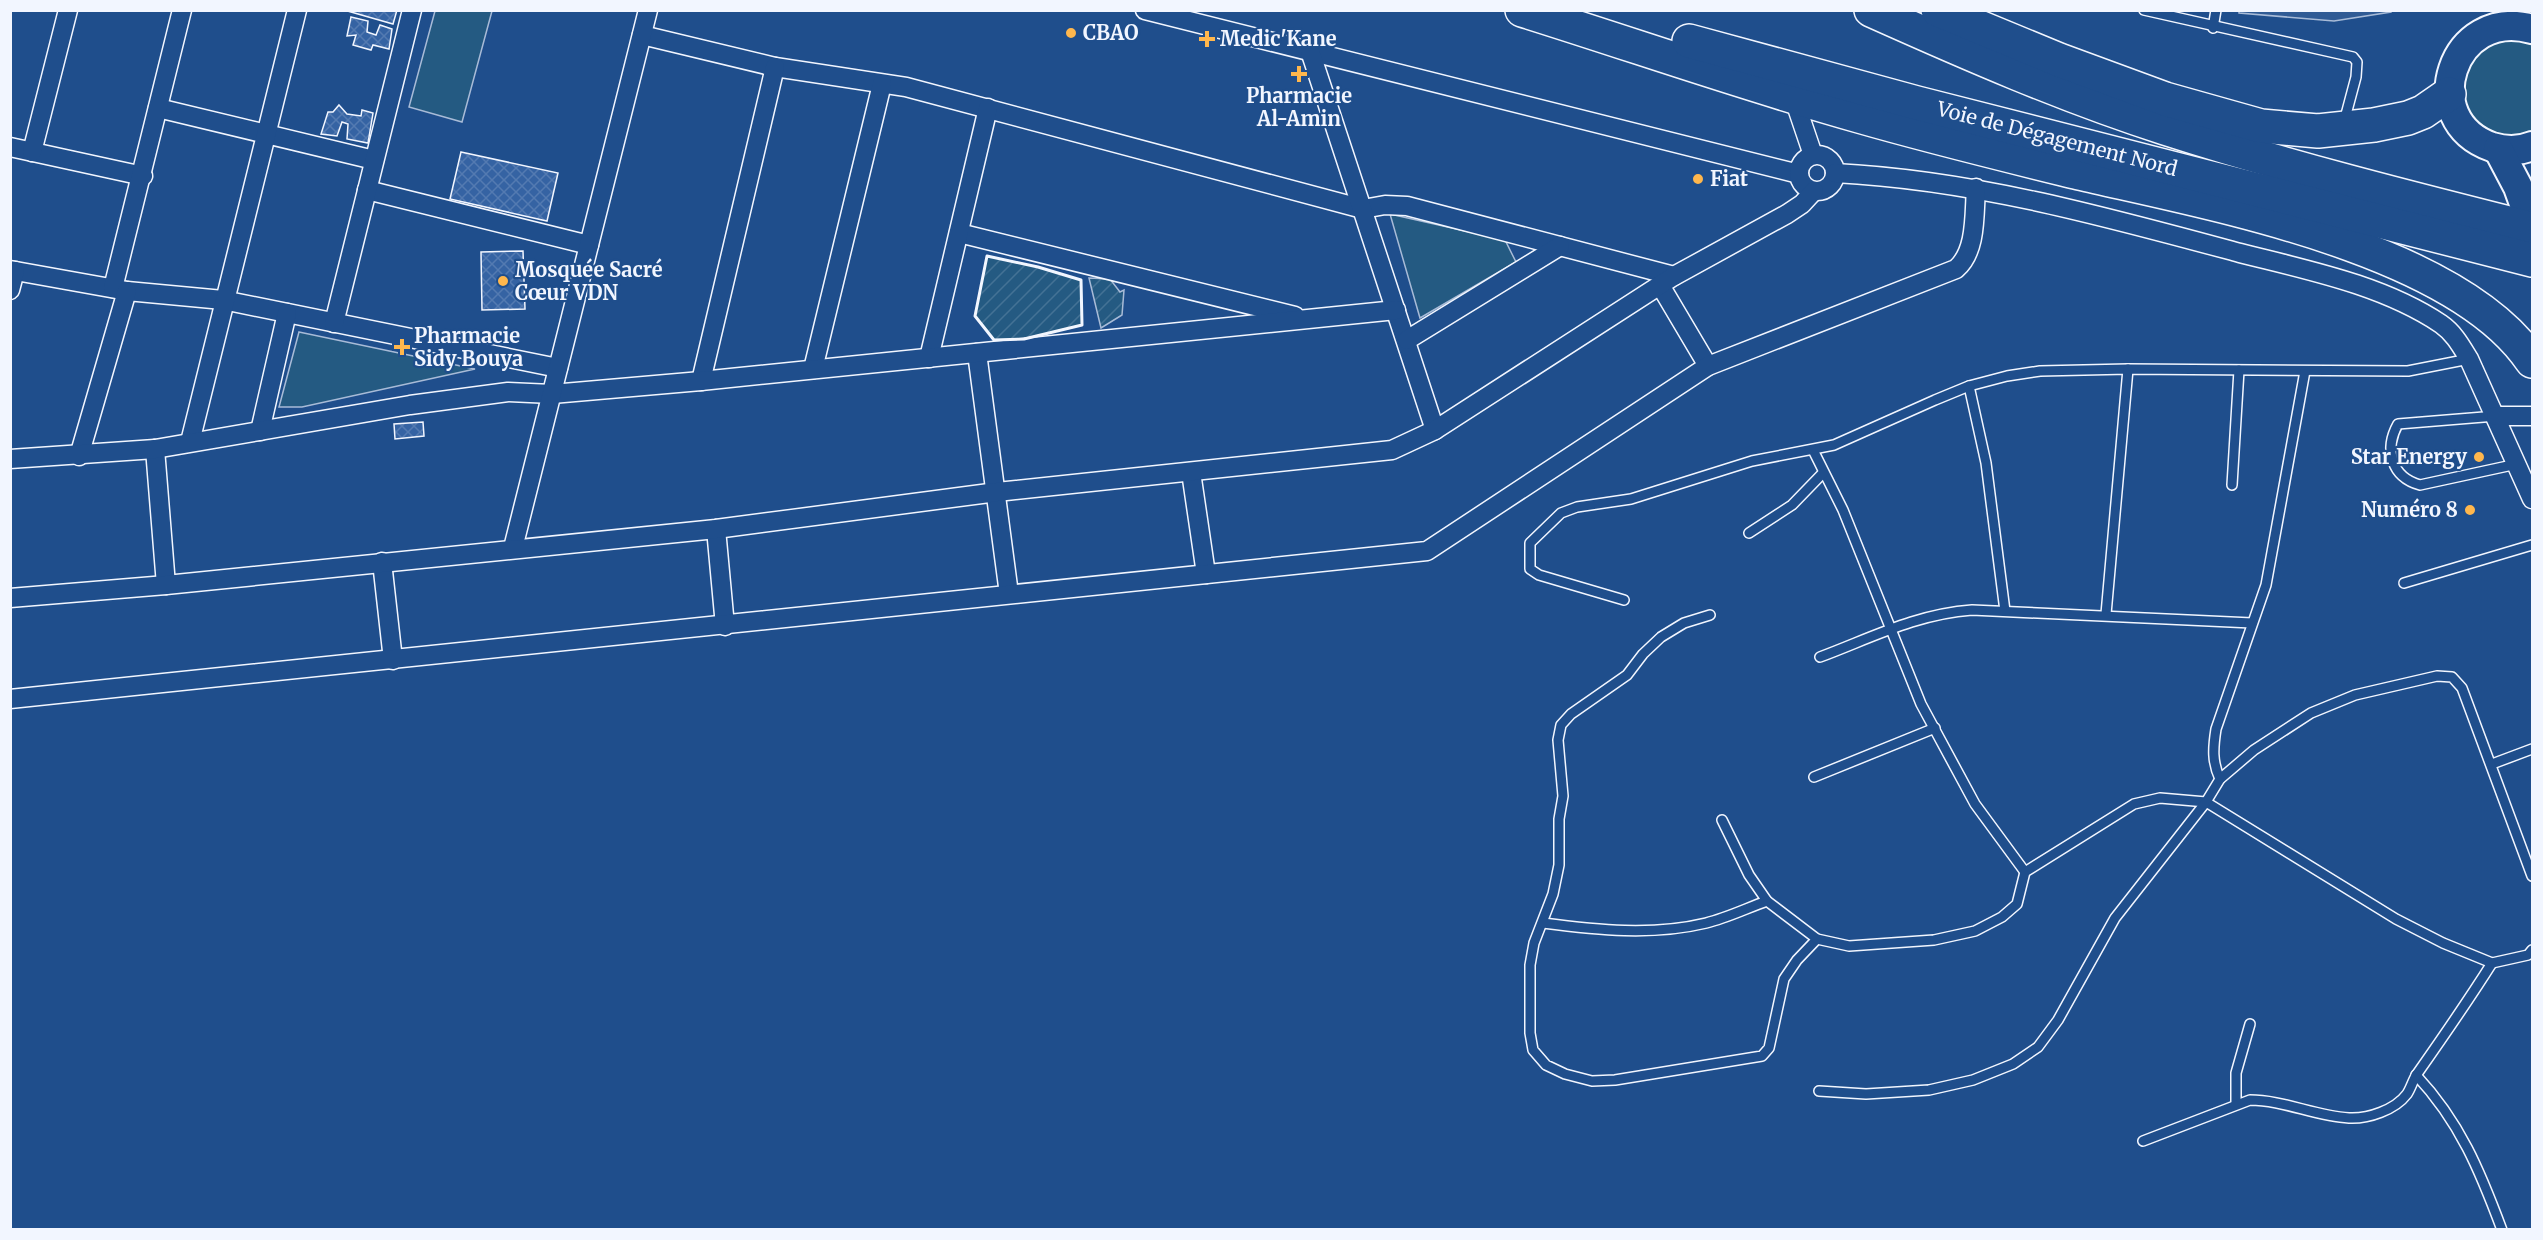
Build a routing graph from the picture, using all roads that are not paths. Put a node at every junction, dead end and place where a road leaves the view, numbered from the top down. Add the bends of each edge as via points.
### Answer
1 (68, 10) edge
2 (182, 10) edge
3 (297, 10) edge
4 (412, 10) edge
5 (1144, 10) edge
6 (1522, 10) edge
7 (1583, 10) edge
8 (1871, 10) edge
9 (1938, 10) edge
10 (2144, 10) edge
11 (2217, 10) edge
12 (644, 11) edge
13 (2521, 22) edge
14 (2473, 23) edge
15 (2213, 28) junction
16 (642, 35) junction
17 (1310, 51) junction
18 (775, 67) junction
19 (882, 84) junction
20 (1798, 84) junction
21 (2449, 93) junction
22 (158, 108) junction
23 (988, 108) junction
24 (2343, 129) junction
25 (264, 134) junction
26 (2532, 146) edge
27 (10, 147) edge
28 (2498, 149) junction
29 (32, 152) junction
30 (1813, 156) junction
31 (374, 160) junction
32 (1835, 173) junction
33 (1799, 174) junction
34 (143, 176) junction
35 (1976, 188) junction
36 (367, 190) junction
37 (1814, 191) junction
38 (1363, 209) junction
39 (2532, 227) edge
40 (959, 233) junction
41 (589, 245) junction
42 (1560, 246) junction
43 (2532, 260) edge
44 (13, 270) edge
45 (1667, 280) junction
46 (120, 289) junction
47 (10, 290) edge
48 (223, 300) junction
49 (1396, 310) junction
50 (287, 313) junction
51 (1308, 319) junction
52 (334, 322) junction
53 (1407, 340) junction
54 (977, 353) junction
55 (929, 358) junction
56 (2469, 359) junction
57 (2532, 361) edge
58 (1708, 366) junction
59 (558, 368) junction
60 (813, 369) junction
61 (2128, 369) junction
62 (2239, 370) junction
63 (2305, 371) junction
64 (701, 381) junction
65 (1969, 386) junction
66 (552, 394) junction
67 (2496, 416) junction
68 (2532, 416) edge
69 (1435, 430) junction
70 (260, 431) junction
71 (190, 442) junction
72 (155, 449) junction
73 (1813, 450) junction
74 (79, 456) junction
75 (10, 459) edge
76 (2517, 464) junction
77 (1191, 472) junction
78 (1823, 472) junction
79 (2232, 485) dead end
80 (997, 492) junction
81 (2532, 499) edge
82 (716, 529) junction
83 (1749, 533) dead end
84 (2532, 545) edge
85 (513, 548) junction
86 (382, 562) junction
87 (1206, 574) junction
88 (2404, 583) dead end
89 (166, 585) junction
90 (1009, 594) junction
91 (10, 598) edge
92 (1624, 600) dead end
93 (2005, 611) junction
94 (2106, 614) junction
95 (1710, 615) dead end
96 (2252, 623) junction
97 (725, 626) junction
98 (1889, 627) junction
99 (1820, 657) dead end
100 (393, 660) junction
101 (10, 699) edge
102 (1935, 728) junction
103 (2532, 749) edge
104 (2492, 764) junction
105 (1814, 777) dead end
106 (2220, 779) junction
107 (2206, 802) junction
108 (1722, 820) dead end
109 (2025, 872) junction
110 (2532, 876) edge
111 (1767, 901) junction
112 (1543, 923) junction
113 (1817, 939) junction
114 (2532, 950) edge
115 (2492, 963) junction
116 (2250, 1024) dead end
117 (2416, 1075) junction
118 (1819, 1091) dead end
119 (2236, 1104) junction
120 (2143, 1141) dead end
121 (2502, 1230) edge

1 - 29 street
2 - 22 street
3 - 25 street
4 - 31 street
5 - 17 street
6 - 20 highway
7 - 20 highway, Voie de Dégagement Nord
8 - 39 highway, Voie de Dégagement Nord via 2030,78 2163,128 2292,167
9 - 24 highway via 2059,60 2197,110 2287,130
10 - 15 lane
11 - 15 lane
12 - 16 street
13 - 14 main road via 2497,27
14 - 21 main road via 2451,72
15 - 24 lane via 2353,57 2357,62 2356,77
16 - 18 street
16 - 41 street
17 - 33 street
17 - 38 street
18 - 19 street
18 - 64 street
19 - 23 street
19 - 60 street
20 - 30 street
20 - 43 highway, Voie de Dégagement Nord
20 - 57 highway via 1859,116 2223,207 2353,246 2424,275 2468,300 2501,324
21 - 24 highway via 2408,118
21 - 28 main road via 2452,109 2470,135
22 - 25 street
22 - 34 street
23 - 38 street
23 - 40 street
25 - 31 street
25 - 48 street
26 - 28 main road
27 - 29 street
28 - 39 main road via 2518,187
29 - 34 street
30 - 32 street via 1828,159
30 - 33 street via 1806,159
31 - 36 street
32 - 35 street via 1902,176
32 - 37 street via 1829,187
33 - 37 street via 1806,188
34 - 46 street
35 - 56 street via 2149,228 2355,285 2442,325 2457,339
35 - 58 street via 1970,250 1965,262 1956,269
36 - 41 street
36 - 52 street
37 - 45 street via 1787,214
38 - 42 street via 1407,206
38 - 49 street
40 - 51 street
40 - 55 street
41 - 59 street
42 - 45 street
42 - 53 street
44 - 46 street
44 - 47 street
45 - 58 street
45 - 69 street
46 - 48 street
46 - 74 street
48 - 50 street
48 - 71 street
49 - 51 street
49 - 53 street
50 - 52 street
50 - 70 street
51 - 54 street
52 - 59 street
53 - 69 street
54 - 55 street
54 - 80 street
55 - 60 street
56 - 63 lane via 2408,371
56 - 67 street
58 - 87 street via 1427,551
59 - 66 street
60 - 64 street
61 - 62 lane
61 - 65 lane via 2040,371
61 - 94 lane
62 - 63 lane
62 - 79 lane
63 - 96 lane via 2266,585
64 - 66 street
65 - 73 lane via 1834,445
65 - 93 lane via 1986,463
66 - 70 street via 508,392 420,403
66 - 85 street
67 - 68 street
67 - 76 street
67 - 76 lane via 2398,424 2390,443 2398,473 2407,481 2420,484
69 - 77 street via 1385,451
70 - 71 street
71 - 72 street
72 - 74 street
72 - 89 street
73 - 78 lane
73 - 92 lane via 1752,461 1631,499 1577,507 1561,513 1530,543 1530,569 1539,575
74 - 75 street
76 - 81 street
77 - 80 street
77 - 87 street
78 - 83 lane via 1792,505
78 - 98 lane via 1843,510
80 - 82 street
80 - 90 street
82 - 85 street
82 - 97 street
84 - 88 lane
85 - 86 street
86 - 89 street
86 - 100 street
87 - 90 street
89 - 91 street
90 - 97 street
93 - 94 lane
93 - 98 lane via 1946,612
94 - 96 lane
95 - 112 lane via 1684,623 1661,637 1627,675 1561,725 1558,740 1563,796 1559,865
96 - 106 lane via 2216,729 2213,757
97 - 100 street
98 - 99 lane
98 - 102 lane
100 - 101 street
102 - 105 lane
102 - 109 lane via 1975,804
103 - 104 lane
104 - 106 lane via 2462,688 2452,677 2437,676 2355,695 2311,713 2254,750
104 - 110 lane
106 - 107 lane
107 - 109 lane via 2160,798 2134,804
107 - 115 lane via 2396,919
107 - 118 lane via 2115,918 2058,1020 2038,1047 2013,1064 1973,1080 1929,1090 1866,1094
108 - 111 lane via 1749,875
109 - 113 lane via 2017,904 1975,931 1935,940 1849,946
111 - 112 lane via 1706,923 1672,928 1607,931
111 - 113 lane
112 - 113 lane via 1530,965 1533,1050 1546,1065 1592,1081 1762,1056 1769,1048 1784,980
114 - 115 lane via 2528,955
115 - 117 lane via 2440,1045
116 - 119 lane via 2236,1072
117 - 119 lane via 2407,1094 2373,1115 2330,1116 2263,1100
117 - 121 lane via 2441,1102 2464,1138
119 - 120 lane

